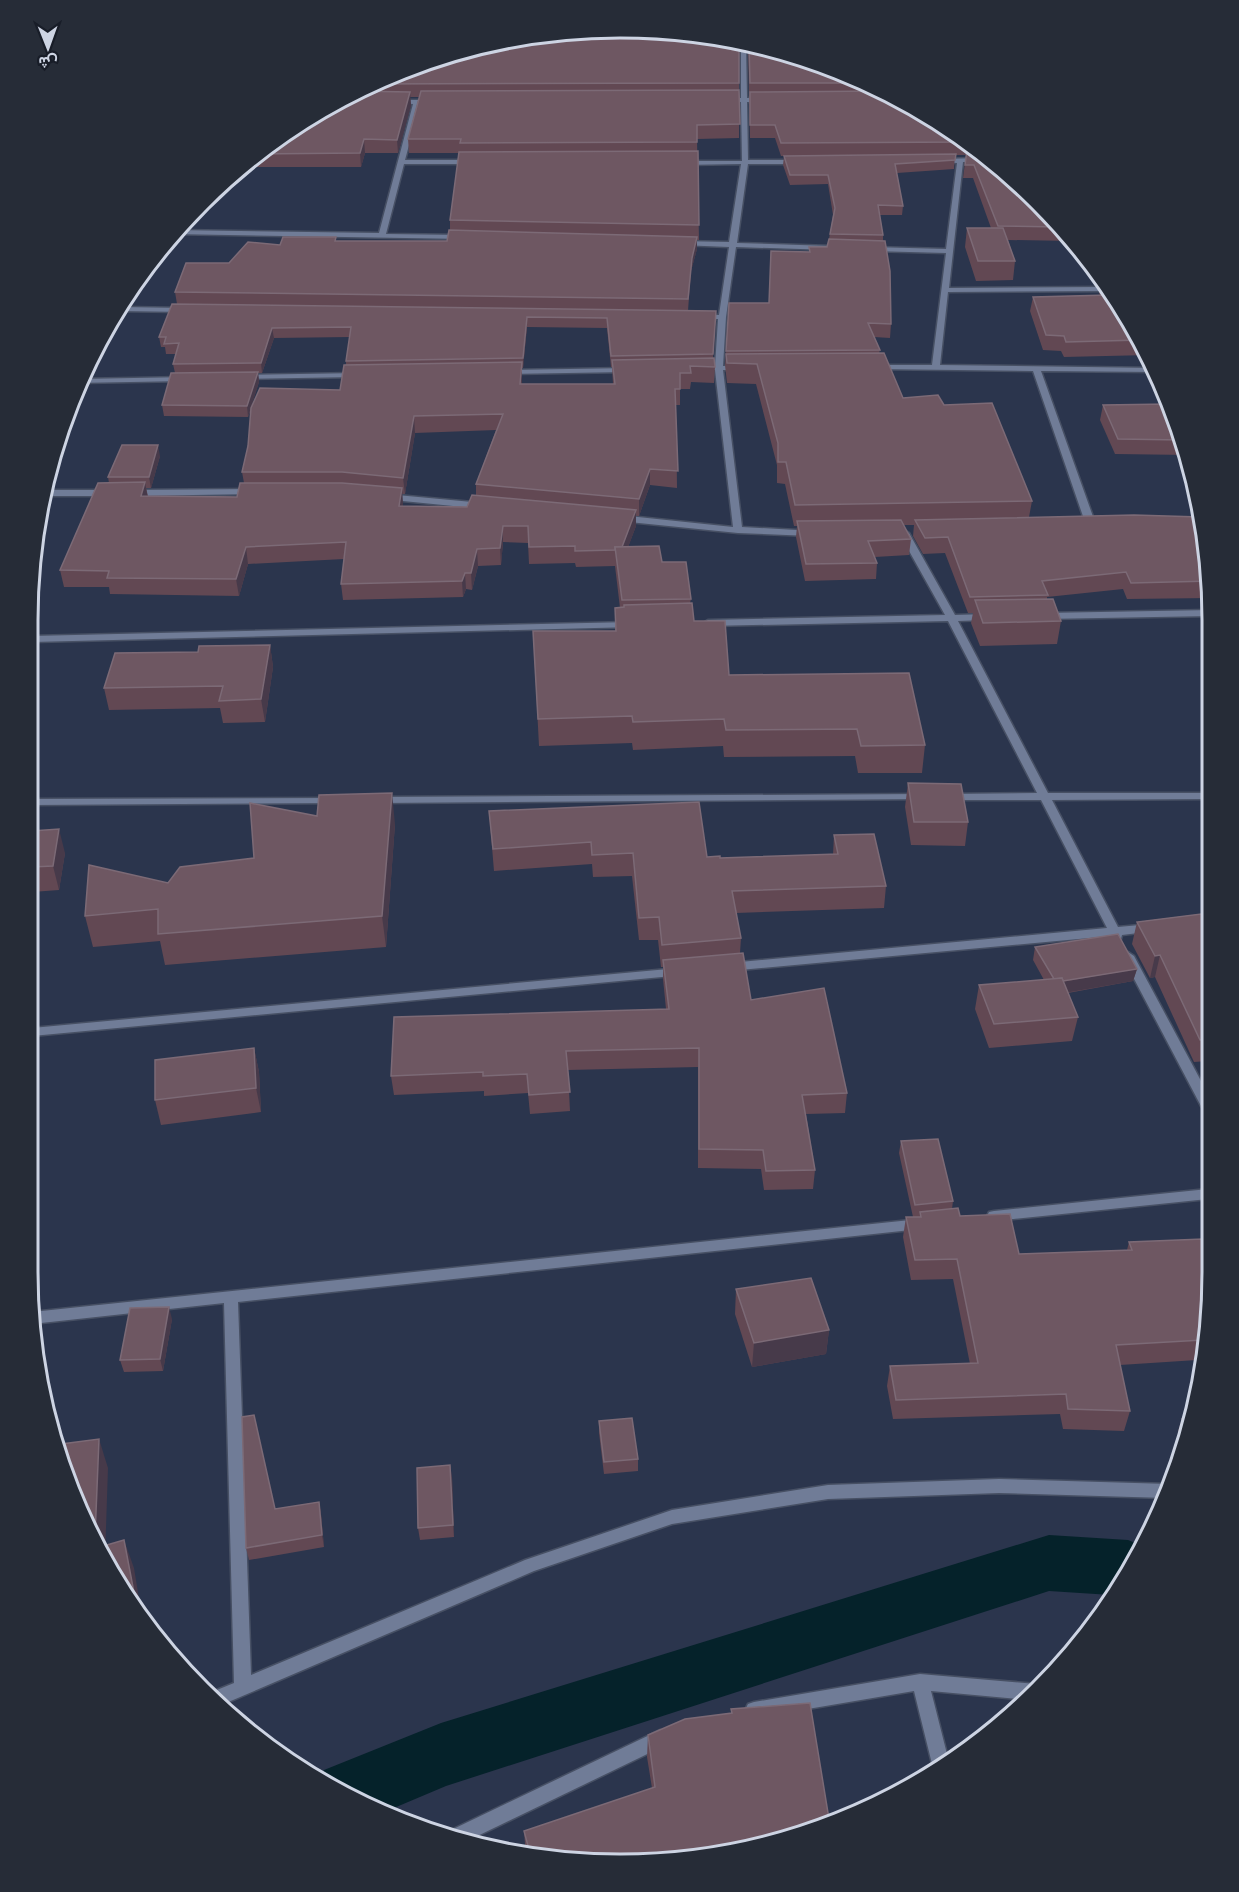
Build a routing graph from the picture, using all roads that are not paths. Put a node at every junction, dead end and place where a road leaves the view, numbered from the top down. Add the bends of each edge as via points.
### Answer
1 (743, 51) edge
2 (710, 100) edge
3 (746, 100) junction
4 (769, 100) edge
5 (383, 102) edge
6 (417, 102) junction
7 (440, 102) edge
8 (976, 160) edge
9 (936, 161) edge
10 (960, 161) junction
11 (401, 162) junction
12 (481, 162) edge
13 (745, 162) junction
14 (805, 162) edge
15 (678, 163) edge
16 (186, 232) edge
17 (382, 235) junction
18 (476, 237) edge
19 (673, 243) edge
20 (732, 245) junction
21 (835, 248) edge
22 (858, 248) edge
23 (950, 251) junction
24 (1098, 289) edge
25 (945, 290) junction
26 (127, 309) edge
27 (191, 310) edge
28 (687, 317) edge
29 (722, 317) junction
30 (867, 367) edge
31 (936, 367) junction
32 (695, 368) edge
33 (719, 368) junction
34 (753, 368) edge
35 (1036, 368) junction
36 (636, 369) edge
37 (1145, 370) edge
38 (494, 372) edge
39 (363, 375) edge
40 (197, 378) edge
41 (233, 378) edge
42 (89, 381) edge
43 (263, 492) edge
44 (52, 494) edge
45 (374, 496) edge
46 (489, 506) edge
47 (604, 517) edge
48 (1091, 525) junction
49 (1102, 525) edge
50 (1079, 526) edge
51 (738, 530) junction
52 (820, 533) edge
53 (904, 533) edge
54 (1202, 613) edge
55 (998, 616) edge
56 (1034, 616) edge
57 (951, 617) junction
58 (700, 623) edge
59 (641, 625) edge
60 (38, 639) edge
61 (1202, 795) edge
62 (1043, 797) junction
63 (341, 801) edge
64 (365, 801) edge
65 (38, 802) edge
66 (1162, 928) edge
67 (1115, 931) junction
68 (710, 969) edge
69 (686, 971) edge
70 (38, 1031) edge
71 (1202, 1095) edge
72 (1202, 1195) edge
73 (981, 1218) edge
74 (934, 1223) edge
75 (231, 1296) junction
76 (40, 1317) edge
77 (1159, 1491) edge
78 (920, 1682) junction
79 (243, 1686) junction
80 (1024, 1691) edge
81 (221, 1696) edge
82 (740, 1713) edge
83 (675, 1734) edge
84 (939, 1759) edge
85 (463, 1833) edge

1 - 3 street
2 - 3 street
3 - 4 street
3 - 13 street
5 - 6 street
6 - 7 street
6 - 11 street
8 - 10 street
9 - 10 street
10 - 23 street
11 - 12 street
11 - 17 street
13 - 14 street
13 - 15 street
13 - 20 street
16 - 17 street
17 - 18 street
19 - 20 street
20 - 21 street
20 - 29 street
22 - 23 street
23 - 25 street
24 - 25 street
25 - 31 street
26 - 27 street
28 - 29 street
29 - 33 street
30 - 31 street
31 - 35 street
32 - 33 street
33 - 34 street
33 - 51 street
35 - 37 street
35 - 48 street
36 - 38 street
39 - 41 street
40 - 42 street
43 - 44 street
45 - 46 street
47 - 51 street
48 - 49 street
48 - 50 street
51 - 52 street
53 - 57 street
54 - 56 street
55 - 57 street
57 - 58 street
57 - 62 street
59 - 60 street
61 - 62 street
62 - 64 street
62 - 67 street
63 - 65 street
66 - 67 street
67 - 68 street
67 - 71 street
69 - 70 street
72 - 73 street
74 - 75 street
75 - 76 street
75 - 79 street
77 - 79 street via 999,1486 828,1492 672,1517 531,1565
78 - 80 street
78 - 82 street
78 - 84 street
79 - 81 street
83 - 85 street

